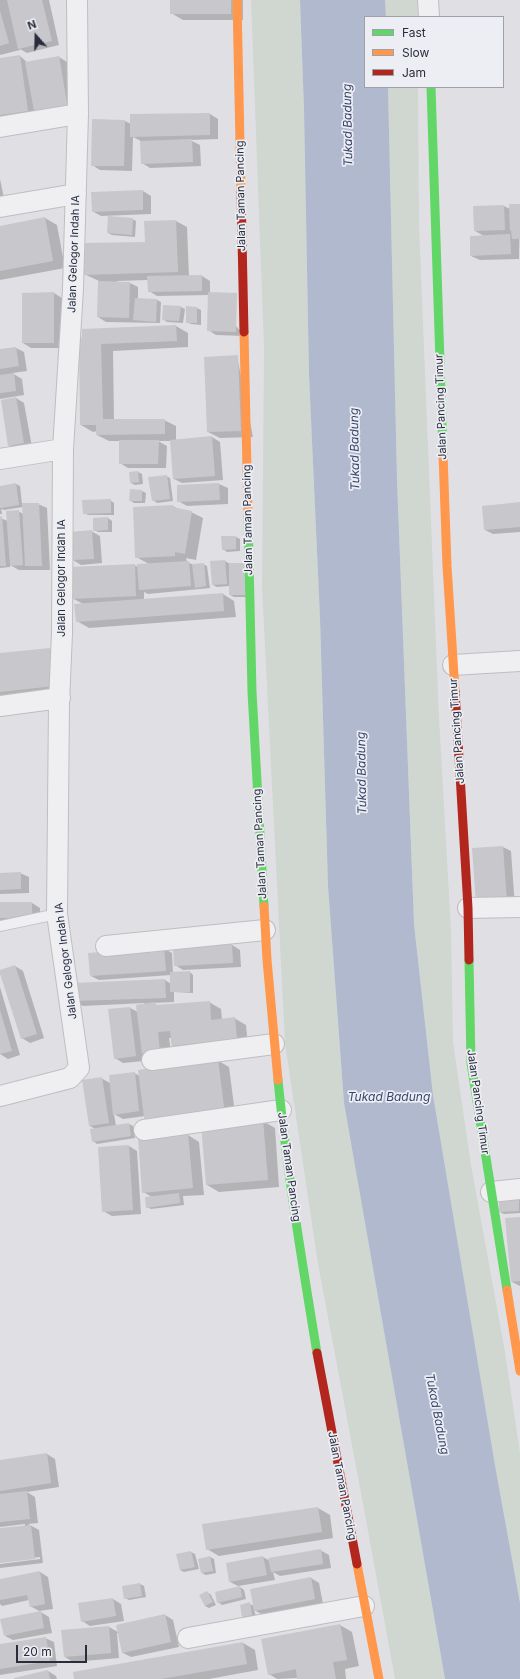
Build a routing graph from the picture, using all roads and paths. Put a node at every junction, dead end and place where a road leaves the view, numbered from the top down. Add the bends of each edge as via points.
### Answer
1 (78, 0) edge
2 (237, 0) edge
3 (428, 0) edge
4 (429, 16) edge
5 (431, 88) edge
6 (78, 114) junction
7 (0, 127) edge
8 (76, 194) junction
9 (0, 207) edge
10 (63, 449) junction
11 (0, 459) edge
12 (520, 661) edge
13 (453, 665) junction
14 (60, 698) junction
15 (0, 706) edge
16 (520, 907) edge
17 (468, 908) junction
18 (57, 914) junction
19 (0, 926) edge
20 (265, 930) junction
21 (106, 946) dead end
22 (274, 1044) junction
23 (152, 1060) dead end
24 (0, 1096) edge
25 (281, 1110) junction
26 (144, 1130) dead end
27 (520, 1189) edge
28 (491, 1192) junction
29 (520, 1371) edge
30 (364, 1606) junction
31 (188, 1638) dead end
32 (379, 1679) edge

1 - 6 street, Jalan Gelogor Indah IA
2 - 20 street, Jalan Taman Pancing via 252,692
3 - 4 street
5 - 13 street, Jalan Pancing Timur via 447,566
6 - 7 street
6 - 8 street, Jalan Gelogor Indah IA
8 - 9 street
8 - 10 street, Jalan Gelogor Indah IA
10 - 11 street
10 - 14 street, Jalan Gelogor Indah IA
12 - 13 street
13 - 17 street, Jalan Pancing Timur
14 - 15 street
14 - 18 street, Jalan Gelogor Indah IA
16 - 17 street
17 - 28 street, Jalan Pancing Timur via 471,1063
18 - 19 lane
18 - 24 street, Jalan Gelogor Indah IA via 79,1068 70,1078
20 - 21 street
20 - 22 street, Jalan Taman Pancing
22 - 23 street
22 - 25 street, Jalan Taman Pancing
25 - 26 street
25 - 30 street, Jalan Taman Pancing via 319,1364
27 - 28 street
28 - 29 street, Jalan Pancing Timur
30 - 31 street
30 - 32 street, Jalan Taman Pancing

